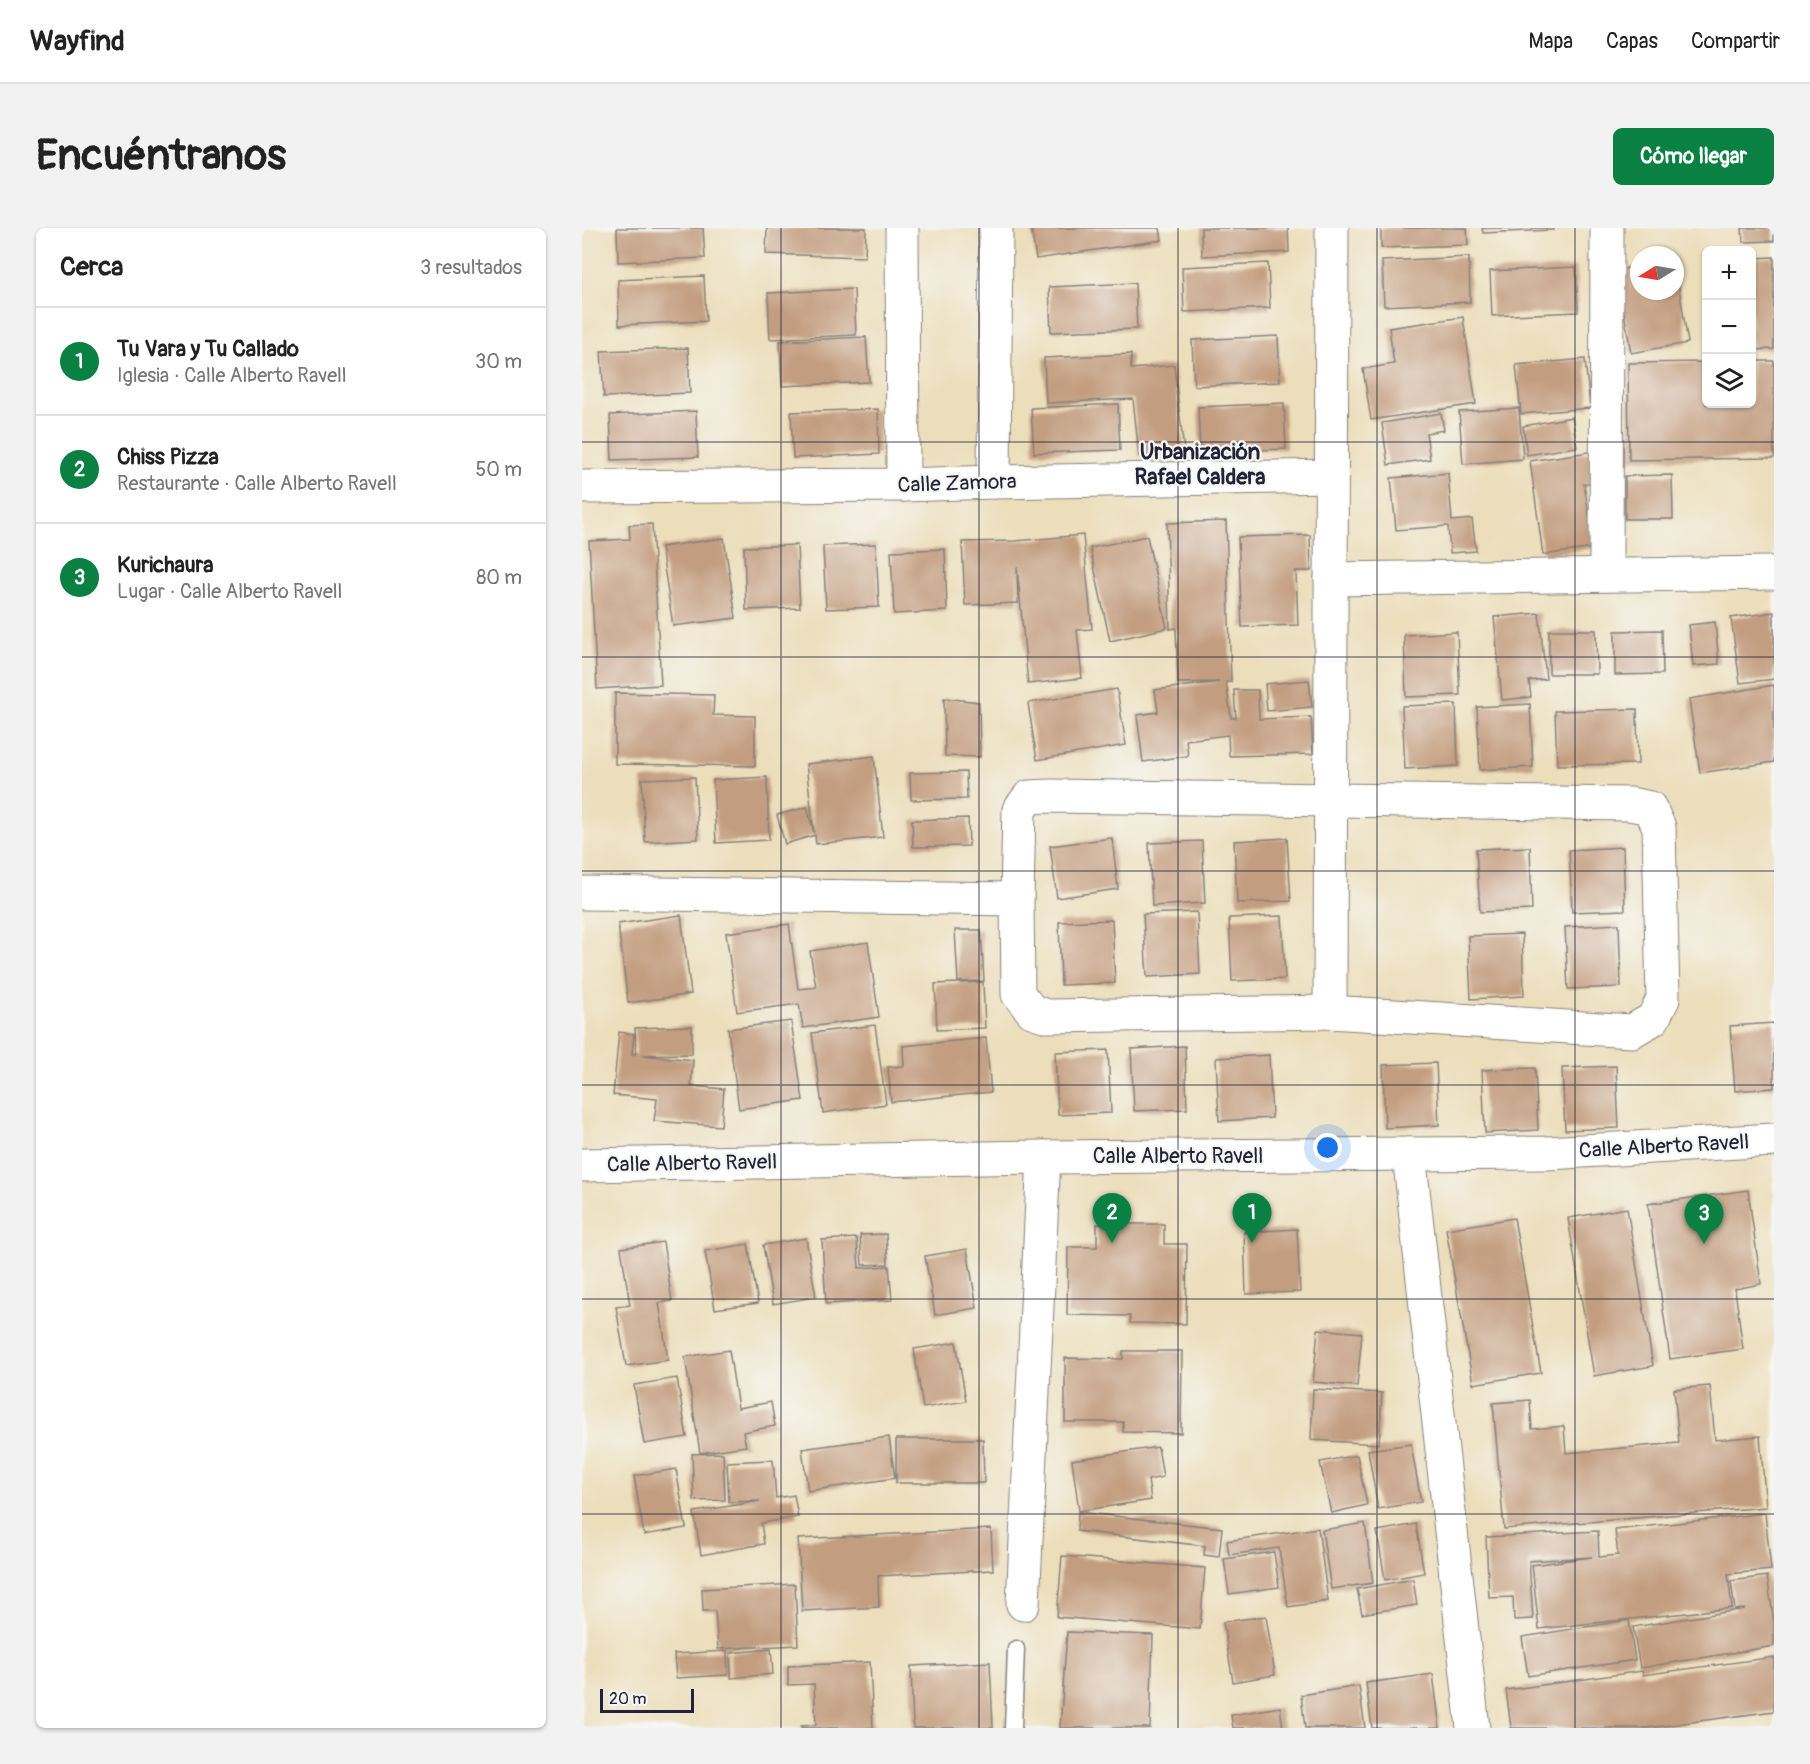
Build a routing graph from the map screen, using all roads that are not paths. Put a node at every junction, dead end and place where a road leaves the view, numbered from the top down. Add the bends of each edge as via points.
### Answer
1 (902, 228) edge
2 (996, 228) edge
3 (1332, 228) edge
4 (1607, 228) edge
5 (1331, 476) junction
6 (994, 482) junction
7 (903, 485) junction
8 (582, 487) edge
9 (1774, 573) edge
10 (1606, 574) junction
11 (1331, 579) junction
12 (1330, 799) junction
13 (582, 893) edge
14 (1017, 899) junction
15 (1330, 1012) junction
16 (1774, 1140) edge
17 (1409, 1154) junction
18 (1044, 1157) junction
19 (582, 1165) edge
20 (1023, 1604) dead end
21 (1016, 1649) dead end
22 (1013, 1728) edge
23 (1473, 1728) edge

1 - 7 street
2 - 6 street
3 - 5 street
4 - 10 street
5 - 6 street, Calle Zamora
5 - 11 street
6 - 7 street, Calle Zamora
7 - 8 street, Calle Zamora
9 - 10 street
10 - 11 street
11 - 12 street
12 - 14 street via 1029,797 1018,810
12 - 15 street
12 - 15 street via 1630,804 1650,808 1659,826 1663,999 1653,1019 1632,1031
13 - 14 street
14 - 15 street via 1018,994 1032,1011 1047,1016
16 - 17 street, Calle Alberto Ravell via 1547,1153
17 - 18 street, Calle Alberto Ravell
17 - 23 street
18 - 19 street, Calle Alberto Ravell
18 - 20 street
21 - 22 lane

